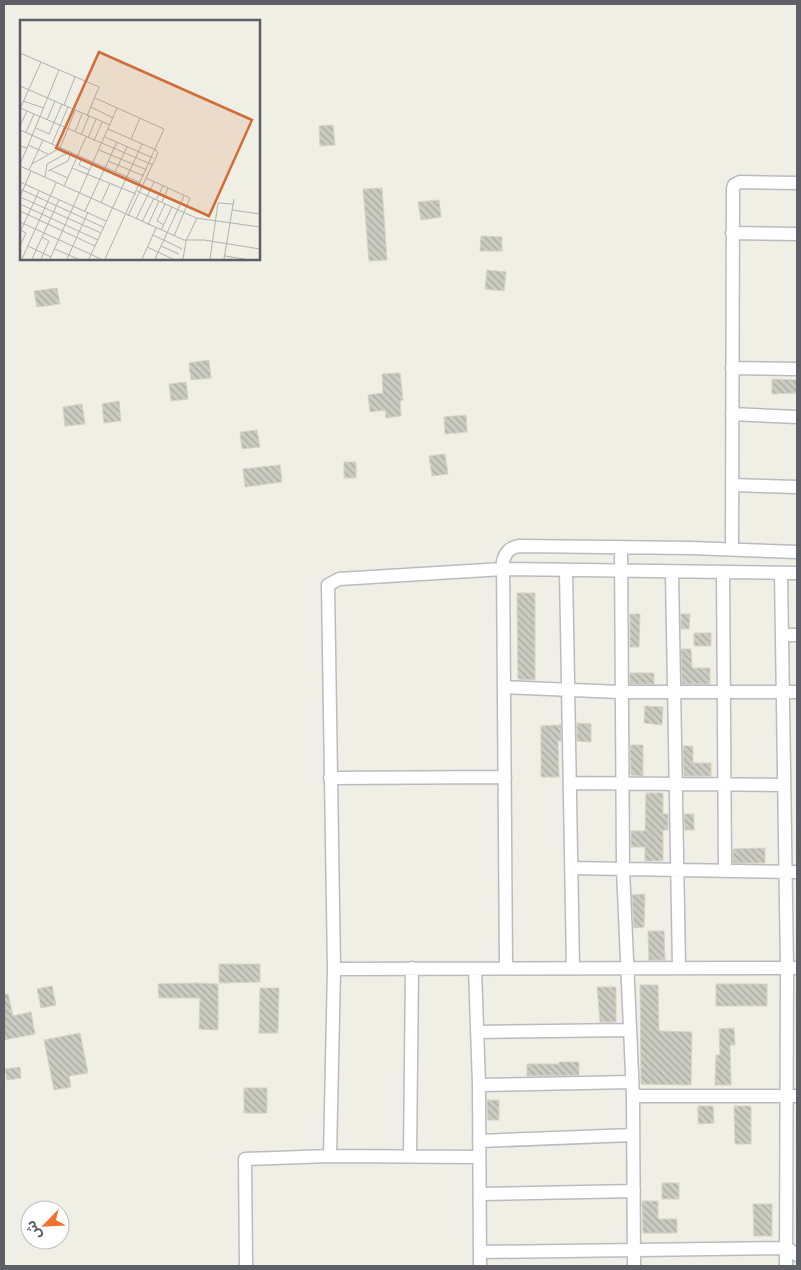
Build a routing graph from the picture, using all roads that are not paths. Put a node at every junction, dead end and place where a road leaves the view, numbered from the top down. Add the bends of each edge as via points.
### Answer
1 (797, 183) edge
2 (732, 232) junction
3 (797, 234) edge
4 (732, 368) junction
5 (797, 369) edge
6 (732, 414) junction
7 (797, 417) edge
8 (732, 485) junction
9 (797, 487) edge
10 (621, 547) junction
11 (732, 549) junction
12 (797, 552) edge
13 (503, 569) junction
14 (566, 570) junction
15 (620, 572) junction
16 (672, 572) junction
17 (723, 573) junction
18 (781, 573) junction
19 (797, 574) edge
20 (782, 636) junction
21 (797, 636) edge
22 (504, 688) junction
23 (568, 690) junction
24 (723, 691) junction
25 (620, 692) junction
26 (674, 692) junction
27 (783, 692) junction
28 (797, 692) edge
29 (505, 777) junction
30 (330, 778) junction
31 (622, 783) junction
32 (570, 784) junction
33 (675, 784) junction
34 (724, 784) junction
35 (784, 784) junction
36 (791, 822) edge
37 (572, 868) junction
38 (623, 869) junction
39 (676, 870) junction
40 (725, 870) junction
41 (791, 872) edge
42 (573, 967) junction
43 (412, 968) junction
44 (506, 968) junction
45 (628, 968) junction
46 (679, 968) junction
47 (792, 968) edge
48 (334, 969) junction
49 (475, 969) junction
50 (630, 1030) junction
51 (477, 1032) junction
52 (792, 1061) edge
53 (632, 1082) junction
54 (479, 1085) junction
55 (633, 1096) junction
56 (792, 1096) edge
57 (633, 1135) junction
58 (479, 1141) junction
59 (792, 1149) edge
60 (330, 1156) junction
61 (410, 1156) junction
62 (479, 1157) junction
63 (787, 1168) junction
64 (797, 1177) edge
65 (634, 1191) junction
66 (480, 1194) junction
67 (634, 1248) junction
68 (792, 1251) edge
69 (480, 1252) junction
70 (246, 1266) edge
71 (480, 1266) edge
72 (634, 1266) edge
73 (786, 1266) edge

1 - 2 street via 736,183 733,189
2 - 3 street
2 - 4 street
4 - 5 street
4 - 6 street
6 - 7 street
6 - 8 street
8 - 9 street
8 - 11 street
10 - 11 street
10 - 13 street via 512,547 505,555
10 - 15 street
11 - 12 street
13 - 14 street
13 - 22 street
13 - 30 street via 339,579 328,585
14 - 15 street
14 - 23 street
15 - 16 street
15 - 25 street
16 - 17 street
16 - 26 street
17 - 18 street
17 - 24 street
18 - 19 street
18 - 20 street
20 - 21 street
20 - 27 street
22 - 23 street
22 - 29 street
23 - 25 street
23 - 32 street
24 - 26 street
24 - 27 street
24 - 34 street
25 - 26 street
25 - 31 street
26 - 33 street
27 - 28 street
27 - 35 street
29 - 30 street
29 - 44 street
30 - 48 street
31 - 32 street
31 - 33 street
31 - 38 street
32 - 37 street
33 - 34 street
33 - 39 street
34 - 35 street
34 - 40 street
35 - 36 street
36 - 41 street
37 - 38 street
37 - 42 street
38 - 39 street
38 - 45 street
39 - 40 street
39 - 46 street
40 - 41 street
41 - 47 street
42 - 44 street
42 - 45 street
43 - 48 street
43 - 49 street
43 - 61 street
44 - 49 street
45 - 46 street
45 - 50 street
46 - 47 street
47 - 52 street
48 - 60 street
49 - 51 street
50 - 51 street
50 - 53 street
51 - 54 street
52 - 56 street
53 - 54 street
53 - 55 street
54 - 58 street
55 - 56 street
55 - 57 street
56 - 59 street
57 - 58 street
57 - 65 street
58 - 62 street
59 - 63 street
60 - 61 street
60 - 70 street via 245,1159
61 - 62 street
62 - 66 street
63 - 64 street
63 - 68 street
65 - 66 street
65 - 67 street
66 - 69 street
67 - 68 street
67 - 69 street
67 - 72 street
68 - 73 street
69 - 71 street

